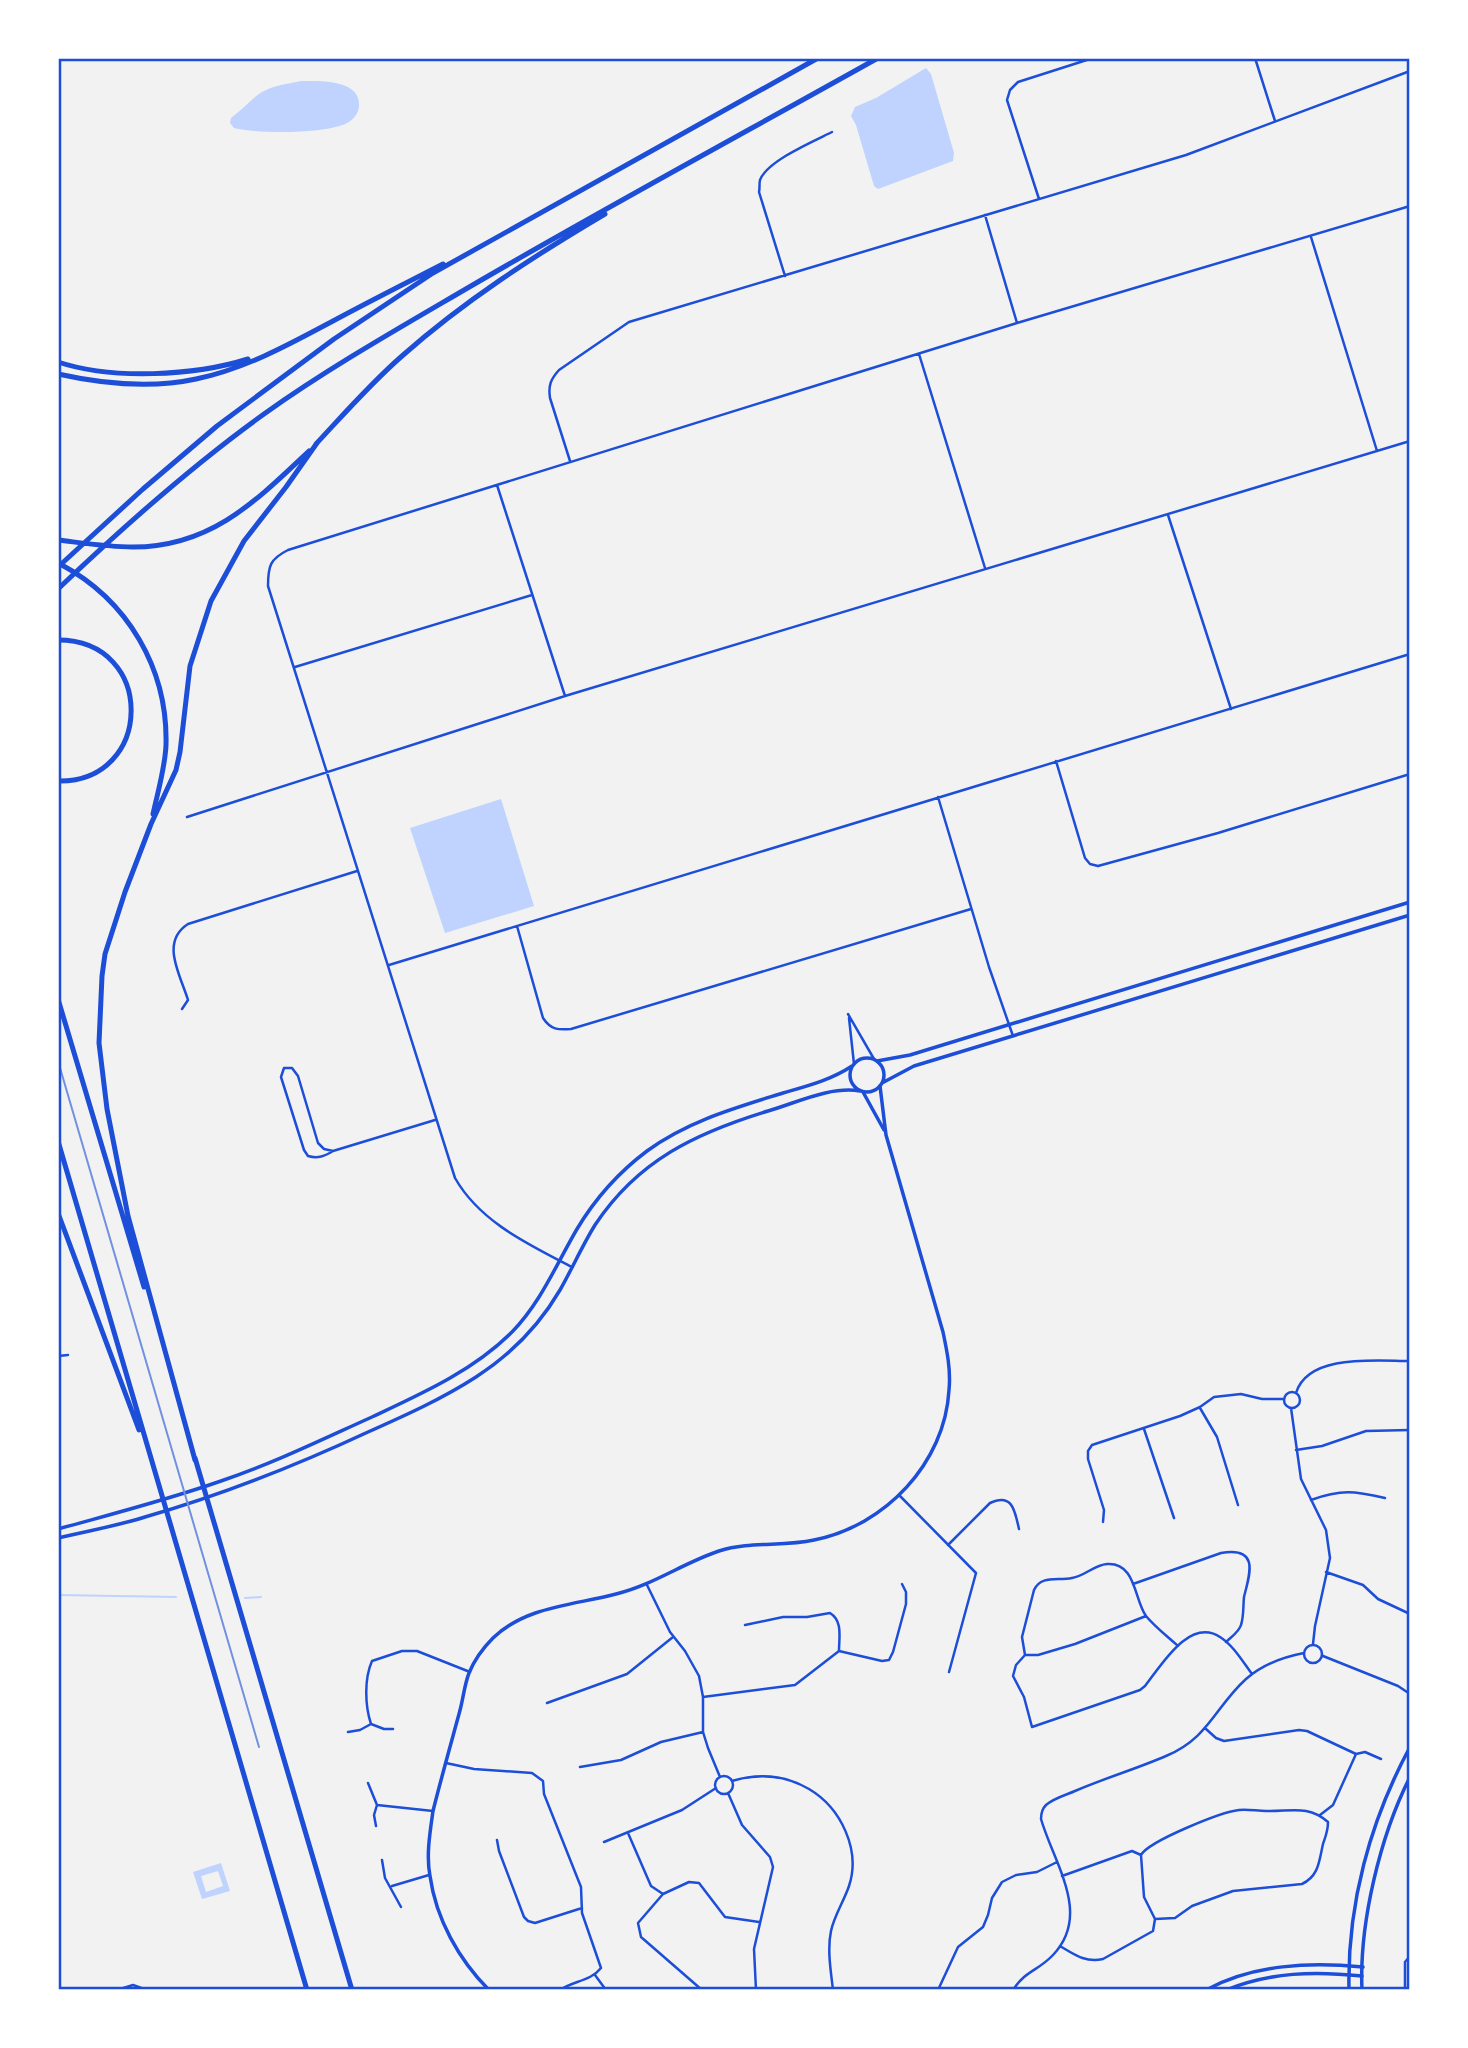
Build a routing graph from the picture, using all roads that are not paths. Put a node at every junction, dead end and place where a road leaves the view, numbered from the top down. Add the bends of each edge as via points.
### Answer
1 (818, 58) edge
2 (878, 58) edge
3 (1093, 58) edge
4 (1255, 58) edge
5 (1410, 71) edge
6 (1275, 121) junction
7 (832, 132) dead end
8 (725, 144) junction
9 (1039, 199) junction
10 (1410, 205) edge
11 (985, 215) junction
12 (527, 221) junction
13 (1311, 236) junction
14 (785, 276) junction
15 (1017, 323) junction
16 (309, 334) junction
17 (919, 354) junction
18 (58, 362) edge
19 (58, 374) edge
20 (1410, 441) edge
21 (317, 443) junction
22 (1377, 451) junction
23 (570, 461) junction
24 (496, 485) junction
25 (1168, 516) junction
26 (58, 540) edge
27 (58, 565) edge
28 (985, 569) junction
29 (58, 589) edge
30 (533, 595) junction
31 (58, 640) edge
32 (1410, 654) edge
33 (295, 667) junction
34 (565, 696) junction
35 (1231, 710) junction
36 (1056, 761) junction
37 (329, 773) junction
38 (1410, 774) edge
39 (58, 781) edge
40 (938, 797) junction
41 (187, 817) dead end
42 (151, 824) junction
43 (357, 871) junction
44 (1410, 902) edge
45 (971, 909) junction
46 (1410, 915) edge
47 (517, 926) junction
48 (388, 966) junction
49 (58, 999) edge
50 (182, 1009) dead end
51 (1009, 1024) junction
52 (1013, 1036) junction
53 (876, 1060) junction
54 (853, 1065) junction
55 (881, 1085) junction
56 (862, 1091) junction
57 (436, 1120) junction
58 (886, 1135) junction
59 (58, 1141) edge
60 (333, 1151) junction
61 (58, 1213) edge
62 (560, 1261) junction
63 (572, 1267) junction
64 (68, 1355) dead end
65 (58, 1356) edge
66 (1410, 1361) edge
67 (1296, 1393) junction
68 (1284, 1399) junction
69 (1200, 1407) junction
70 (1291, 1408) junction
71 (1144, 1429) junction
72 (1410, 1430) edge
73 (1296, 1450) junction
74 (195, 1460) junction
75 (155, 1472) junction
76 (900, 1496) junction
77 (1385, 1498) dead end
78 (1311, 1500) junction
79 (1238, 1505) dead end
80 (1174, 1518) dead end
81 (1103, 1522) dead end
82 (58, 1529) edge
83 (1018, 1529) dead end
84 (58, 1538) edge
85 (948, 1545) junction
86 (1254, 1560) dead end
87 (1250, 1564) junction
88 (1326, 1572) junction
89 (902, 1584) dead end
90 (1133, 1584) junction
91 (647, 1585) junction
92 (1410, 1614) edge
93 (1146, 1616) junction
94 (745, 1625) dead end
95 (673, 1637) junction
96 (1226, 1642) junction
97 (1313, 1644) junction
98 (1178, 1646) junction
99 (839, 1651) junction
100 (1304, 1653) junction
101 (1025, 1655) junction
102 (1323, 1656) junction
103 (470, 1672) junction
104 (949, 1672) dead end
105 (1252, 1674) junction
106 (1410, 1694) edge
107 (703, 1697) junction
108 (547, 1703) dead end
109 (372, 1724) junction
110 (1206, 1729) junction
111 (393, 1730) dead end
112 (348, 1732) dead end
113 (703, 1732) junction
114 (1410, 1747) edge
115 (1356, 1754) junction
116 (1381, 1759) dead end
117 (446, 1763) junction
118 (580, 1767) dead end
119 (720, 1777) junction
120 (1410, 1777) edge
121 (732, 1781) junction
122 (368, 1783) dead end
123 (716, 1788) junction
124 (728, 1793) junction
125 (377, 1805) junction
126 (433, 1811) junction
127 (1320, 1815) junction
128 (376, 1826) dead end
129 (628, 1833) junction
130 (497, 1840) dead end
131 (604, 1842) dead end
132 (1141, 1855) junction
133 (382, 1860) dead end
134 (1057, 1862) junction
135 (429, 1875) junction
136 (1062, 1876) junction
137 (391, 1886) junction
138 (663, 1895) junction
139 (401, 1906) dead end
140 (582, 1908) junction
141 (1155, 1919) junction
142 (759, 1922) junction
143 (1060, 1946) junction
144 (1410, 1956) edge
145 (1350, 1966) junction
146 (1363, 1967) junction
147 (595, 1975) junction
148 (1349, 1975) junction
149 (1362, 1976) junction
150 (117, 1990) edge
151 (147, 1990) edge
152 (307, 1990) edge
153 (352, 1990) edge
154 (489, 1990) edge
155 (560, 1990) edge
156 (606, 1990) edge
157 (702, 1990) edge
158 (756, 1990) edge
159 (833, 1990) edge
160 (938, 1990) edge
161 (1013, 1990) edge
162 (1206, 1990) edge
163 (1226, 1990) edge
164 (1349, 1990) edge
165 (1362, 1990) edge
166 (1405, 1990) edge

1 - 12 highway
2 - 8 highway
3 - 9 street via 1018,82 1010,90 1007,100
4 - 6 street
5 - 6 street
6 - 9 street via 1186,155
7 - 14 street via 768,169 760,180
8 - 21 highway via 540,253 449,317 380,376
8 - 29 highway via 345,360 227,442 117,533
9 - 11 street
10 - 13 street
11 - 14 street
11 - 15 street
12 - 16 highway
12 - 27 highway via 433,273 295,367 198,441
13 - 15 street
13 - 22 street
14 - 23 street via 629,322 559,369 551,379 550,398
15 - 17 street
16 - 18 highway via 245,360 179,372 111,371
16 - 19 highway via 253,361 195,379 131,384
17 - 23 street
17 - 28 street
20 - 22 street
21 - 26 highway via 250,506 204,533 142,547
21 - 42 highway via 244,541 211,601 190,666 176,770
22 - 25 street
23 - 24 street
24 - 30 street
24 - 33 street via 275,556 268,586
25 - 28 street
25 - 35 street
27 - 42 highway via 84,578 120,611 156,675 166,747
28 - 34 street
30 - 33 street
30 - 34 street
31 - 39 highway via 80,642 108,657 127,682 132,714 128,734 111,761 83,777
32 - 35 street
33 - 37 street
34 - 37 street
35 - 36 street
36 - 38 street via 1085,858 1098,866
36 - 40 street
37 - 41 street
37 - 43 street
40 - 45 street
40 - 47 street
42 - 74 highway via 105,954 99,1043 128,1216
43 - 48 street
43 - 50 street via 179,929 172,947 188,1000
44 - 51 main road
45 - 47 street via 557,1030 543,1018
45 - 51 street
46 - 52 main road
47 - 48 street
48 - 57 street
49 - 74 highway
51 - 52 street
51 - 53 main road via 910,1055
52 - 55 main road via 914,1066
53 - 54 main road via 862,1058
53 - 54 street via 848,1014
53 - 55 main road via 884,1071
54 - 56 main road via 850,1079
54 - 62 main road via 826,1080 706,1118 660,1142 607,1188
55 - 56 main road
55 - 58 main road
56 - 58 main road
56 - 63 main road via 828,1093 727,1124 667,1153 611,1203
57 - 60 street
57 - 62 street via 465,1196 490,1220
58 - 76 main road via 949,1365 950,1391 941,1430
59 - 75 highway
60 - 60 street via 317,1158 304,1150 281,1077 284,1068 292,1068 298,1076 318,1143
61 - 75 highway
62 - 63 street
62 - 82 main road via 541,1296 502,1342 409,1399 222,1481
63 - 84 main road via 533,1329 486,1371 448,1393 325,1452 225,1492
64 - 65 street
66 - 67 street via 1320,1367 1304,1379
67 - 68 street
67 - 70 street via 1300,1402
68 - 69 street via 1229,1395 1214,1397
68 - 70 street
69 - 71 street
69 - 79 street via 1217,1437
70 - 73 street
71 - 80 street
71 - 81 street via 1092,1445 1087,1451 1104,1510
72 - 73 street via 1366,1431
73 - 78 street via 1301,1479
74 - 153 highway
75 - 152 highway
76 - 85 street
76 - 91 main road via 840,1533 813,1541 751,1544 718,1552
77 - 78 street via 1348,1491
78 - 88 street via 1326,1530 1330,1558
83 - 85 street via 1014,1508 998,1499
85 - 104 street via 976,1573
86 - 87 street
87 - 90 street via 1243,1556 1227,1552
87 - 96 street via 1241,1626
88 - 92 street via 1363,1586
88 - 97 street
89 - 99 street via 906,1604 889,1660
90 - 93 street
90 - 101 street via 1125,1570 1108,1564 1076,1577 1042,1580 1034,1590 1022,1636
91 - 95 street
91 - 103 main road via 545,1609 516,1621 493,1638
93 - 98 street
93 - 101 street via 1074,1644
94 - 99 street via 830,1613 839,1623
95 - 107 street via 694,1665
95 - 108 street via 627,1674
96 - 98 street via 1204,1633 1189,1636
96 - 105 street
97 - 100 street
97 - 102 street
98 - 101 street via 1140,1690 1032,1727 1013,1676
99 - 107 street via 795,1685
100 - 102 street via 1311,1663
100 - 105 street via 1282,1658
102 - 106 street
103 - 109 street via 417,1651 372,1661 368,1671
103 - 117 main road
105 - 110 street
107 - 113 street
109 - 111 street
109 - 112 street
110 - 115 street via 1224,1741 1307,1731
110 - 134 street via 1165,1757 1110,1775 1048,1804 1041,1819
113 - 118 street via 661,1742 621,1759
113 - 119 street
114 - 145 main road via 1391,1783 1362,1870
115 - 116 street via 1365,1752
115 - 127 street via 1333,1805
117 - 126 main road
117 - 140 street via 532,1773 543,1781 581,1886
119 - 121 street
119 - 123 street
120 - 146 main road via 1374,1877
121 - 124 street
121 - 159 street via 749,1776 779,1777 822,1797 840,1819 849,1839 850,1883 831,1932
122 - 125 street
123 - 124 street
123 - 129 street via 682,1810
124 - 142 street via 742,1825 770,1857 773,1867
125 - 126 street
125 - 128 street
126 - 135 main road
127 - 132 street via 1290,1808 1235,1810 1161,1839
127 - 141 street via 1328,1822 1328,1832 1311,1880 1233,1891 1192,1906 1175,1918
129 - 131 street
129 - 138 street via 652,1886
130 - 140 street via 528,1921 535,1923
132 - 136 street via 1132,1851
132 - 141 street via 1144,1897
133 - 137 street
134 - 136 street
134 - 160 street via 1002,1882 983,1927 958,1947
135 - 137 street
135 - 154 main road via 450,1937
136 - 143 street via 1072,1909
137 - 139 street
138 - 142 street via 689,1882 699,1883 724,1917
138 - 157 street via 638,1923 641,1937
140 - 147 street via 601,1968
141 - 143 street via 1153,1931 1103,1959 1080,1958
142 - 158 street via 754,1949
143 - 161 street via 1045,1963 1021,1977
144 - 166 street via 1405,1962
145 - 146 main road
145 - 148 main road
145 - 162 main road via 1259,1970
146 - 149 main road
147 - 155 street
147 - 156 street
148 - 149 main road
148 - 163 main road via 1290,1973
148 - 164 main road
149 - 165 main road
150 - 151 street via 133,1985

